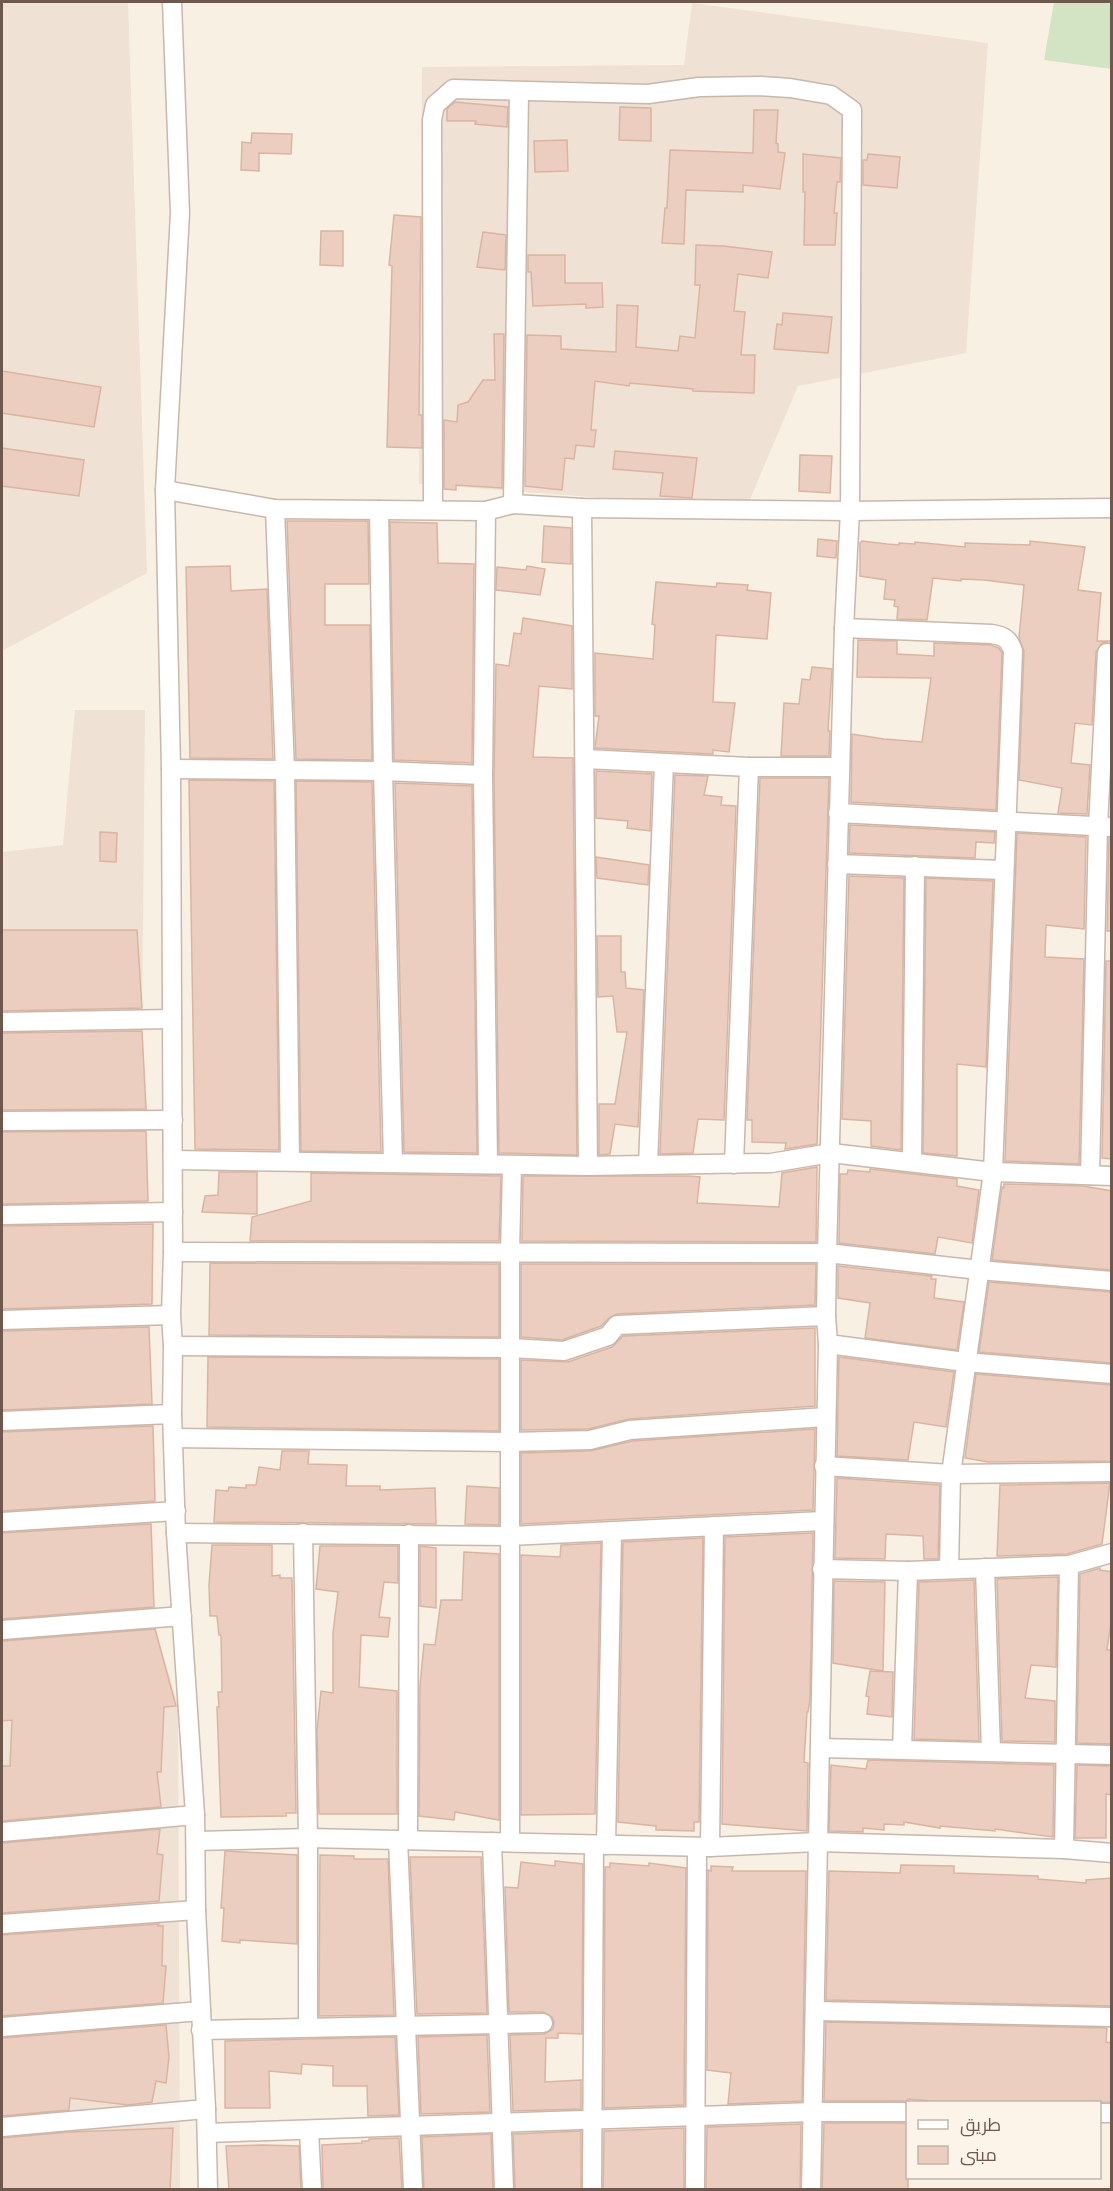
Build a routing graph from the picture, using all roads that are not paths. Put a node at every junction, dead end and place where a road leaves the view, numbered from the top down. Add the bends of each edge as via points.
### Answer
1 (172, 2) edge
2 (519, 92) junction
3 (165, 490) junction
4 (513, 504) junction
5 (582, 508) junction
6 (1112, 508) edge
7 (275, 509) junction
8 (433, 509) junction
9 (379, 510) junction
10 (486, 511) junction
11 (850, 511) junction
12 (844, 628) junction
13 (1112, 654) edge
14 (585, 759) junction
15 (664, 763) junction
16 (749, 767) junction
17 (840, 768) junction
18 (171, 769) junction
19 (285, 770) junction
20 (383, 771) junction
21 (483, 775) junction
22 (838, 813) junction
23 (1005, 822) junction
24 (1105, 827) edge
25 (837, 864) junction
26 (915, 866) junction
27 (1004, 870) junction
28 (172, 1019) junction
29 (2, 1022) edge
30 (173, 1120) junction
31 (2, 1121) edge
32 (831, 1153) junction
33 (173, 1160) junction
34 (290, 1161) junction
35 (912, 1162) junction
36 (393, 1163) junction
37 (488, 1164) junction
38 (734, 1164) junction
39 (648, 1165) junction
40 (513, 1166) junction
41 (588, 1166) junction
42 (993, 1172) junction
43 (1090, 1175) junction
44 (1112, 1176) edge
45 (173, 1212) junction
46 (2, 1215) edge
47 (173, 1252) junction
48 (827, 1253) junction
49 (510, 1254) junction
50 (979, 1270) junction
51 (1112, 1281) edge
52 (171, 1315) junction
53 (826, 1316) junction
54 (2, 1320) edge
55 (828, 1344) junction
56 (173, 1346) junction
57 (510, 1348) junction
58 (965, 1362) junction
59 (1112, 1374) edge
60 (172, 1414) junction
61 (826, 1417) junction
62 (2, 1421) edge
63 (173, 1438) junction
64 (510, 1442) junction
65 (824, 1467) junction
66 (1112, 1472) edge
67 (951, 1473) junction
68 (176, 1511) junction
69 (823, 1521) junction
70 (2, 1522) edge
71 (714, 1526) junction
72 (612, 1532) junction
73 (176, 1533) junction
74 (303, 1533) junction
75 (409, 1534) junction
76 (510, 1536) junction
77 (1112, 1539) edge
78 (1111, 1553) edge
79 (1068, 1564) junction
80 (985, 1568) junction
81 (822, 1569) junction
82 (949, 1569) junction
83 (908, 1571) junction
84 (182, 1616) junction
85 (2, 1630) edge
86 (820, 1748) junction
87 (902, 1749) junction
88 (991, 1751) junction
89 (1065, 1754) junction
90 (1112, 1755) edge
91 (195, 1815) junction
92 (2, 1832) edge
93 (308, 1838) junction
94 (403, 1840) junction
95 (196, 1841) junction
96 (492, 1842) junction
97 (510, 1842) junction
98 (818, 1842) junction
99 (600, 1845) junction
100 (703, 1847) junction
101 (1064, 1849) junction
102 (1112, 1853) edge
103 (196, 1910) junction
104 (2, 1924) edge
105 (201, 2011) junction
106 (815, 2011) junction
107 (1112, 2017) edge
108 (543, 2023) dead end
109 (498, 2024) junction
110 (406, 2025) junction
111 (2, 2027) edge
112 (308, 2027) junction
113 (201, 2030) junction
114 (206, 2109) junction
115 (813, 2112) junction
116 (906, 2112) edge
117 (695, 2116) junction
118 (591, 2120) junction
119 (501, 2123) junction
120 (411, 2126) junction
121 (2, 2127) edge
122 (309, 2130) junction
123 (207, 2133) junction
124 (208, 2190) edge
125 (312, 2190) edge
126 (413, 2190) edge
127 (504, 2190) edge
128 (591, 2190) edge
129 (695, 2190) edge
130 (811, 2190) edge

1 - 3 street via 180,213
2 - 4 street
2 - 8 street via 453,89 435,105
2 - 11 street via 648,94 699,87 760,86 831,95 852,110
3 - 7 street
3 - 18 street
4 - 5 street
4 - 10 street
5 - 11 street
5 - 14 street
6 - 11 street
7 - 9 street
7 - 19 street
8 - 9 street
8 - 10 street
9 - 20 street
10 - 21 street
11 - 12 street
12 - 17 street
12 - 23 street via 992,634 1010,642 1013,651
13 - 24 street via 1107,654
14 - 15 street
14 - 41 street
15 - 16 street
15 - 39 street
16 - 17 street
16 - 38 street
17 - 22 street
18 - 19 street
18 - 28 street
19 - 20 street
19 - 34 street
20 - 21 street
20 - 36 street
21 - 37 street
22 - 23 street
22 - 25 street
23 - 24 street
23 - 27 street
24 - 43 street
25 - 26 street
25 - 32 street
26 - 27 street
26 - 35 street
27 - 42 street
28 - 29 street
28 - 30 street
30 - 31 street
30 - 33 street
32 - 35 street
32 - 38 street via 771,1163
32 - 48 street
33 - 34 street
33 - 45 street
34 - 36 street
35 - 42 street
36 - 37 street
37 - 40 street
38 - 39 street
39 - 41 street
40 - 41 street
40 - 49 street
42 - 43 street
42 - 50 street
43 - 44 street
45 - 46 street
45 - 47 street
47 - 49 street
47 - 52 street
48 - 49 street
48 - 50 street
48 - 53 street
49 - 57 street
50 - 51 street
50 - 58 street
52 - 54 street
52 - 56 street
53 - 55 street
53 - 57 street via 617,1324 608,1336 564,1351
55 - 58 street
55 - 61 street
56 - 57 street
56 - 60 street
57 - 64 street
58 - 59 street
58 - 67 street
60 - 62 street
60 - 63 street
61 - 64 street via 630,1430 590,1440
61 - 65 street
63 - 64 street
63 - 68 street
64 - 76 street
65 - 67 street
65 - 69 street
66 - 67 street
67 - 82 street
68 - 70 street
68 - 73 street
69 - 71 street
69 - 81 street
71 - 72 street
71 - 100 street
72 - 76 street
72 - 99 street
73 - 74 street
73 - 84 street
74 - 75 street
74 - 93 street
75 - 76 street
75 - 94 street
76 - 97 street
77 - 78 street
78 - 79 street
79 - 80 street
79 - 89 street
80 - 82 street
80 - 88 street
81 - 83 street
81 - 86 street
82 - 83 street
83 - 87 street
84 - 85 street
84 - 91 street
86 - 87 street
86 - 98 street
87 - 88 street
88 - 89 street
89 - 90 street
89 - 101 street
91 - 92 street
91 - 95 street
93 - 94 street
93 - 95 street
93 - 112 street
94 - 96 street
94 - 110 street
95 - 103 street
96 - 97 street
96 - 109 street
97 - 99 street
98 - 100 street
98 - 101 street
98 - 106 street
99 - 100 street
99 - 118 street
100 - 117 street
101 - 102 street
103 - 104 street
103 - 105 street
105 - 111 street
105 - 113 street
106 - 107 street
106 - 115 street
108 - 109 street
109 - 110 street
109 - 119 street
110 - 112 street
110 - 120 street
112 - 113 street
113 - 114 street
114 - 121 street
114 - 123 street
115 - 116 street
115 - 117 street
115 - 130 street
117 - 118 street
117 - 129 street
118 - 119 street
118 - 128 street
119 - 120 street
119 - 127 street
120 - 122 street
120 - 126 street
122 - 123 street
122 - 125 street
123 - 124 street

